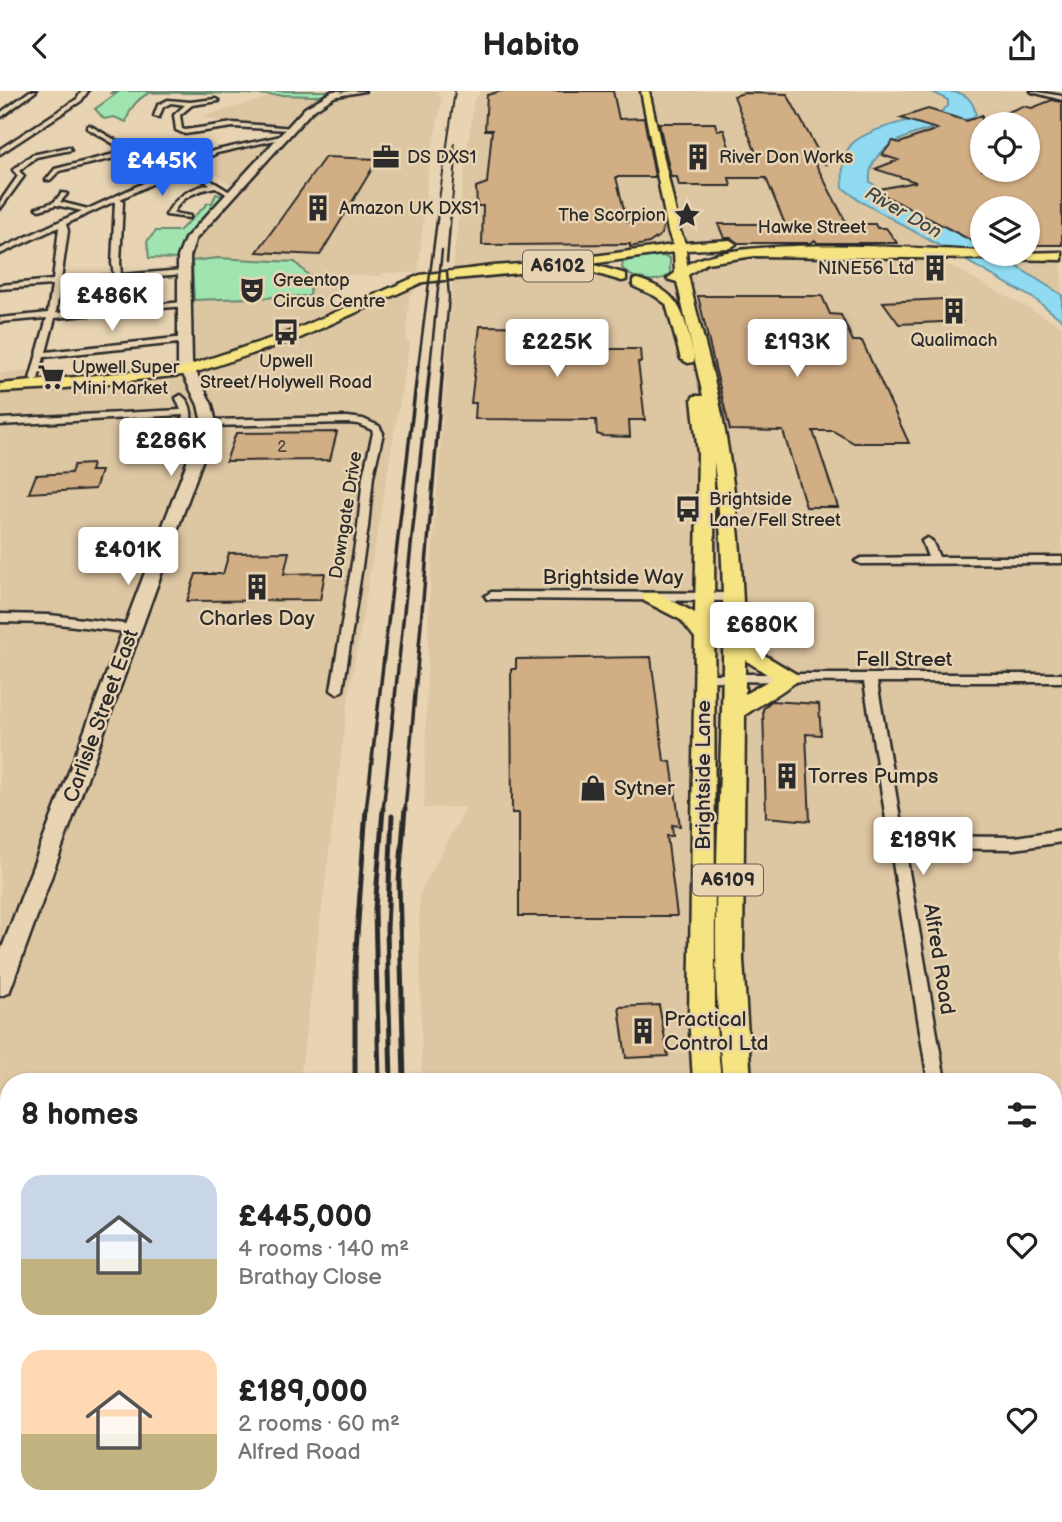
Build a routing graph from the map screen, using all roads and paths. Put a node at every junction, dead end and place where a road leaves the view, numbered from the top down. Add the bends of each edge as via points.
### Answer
1 (33, 91) edge
2 (85, 91) edge
3 (362, 91) edge
4 (645, 91) edge
5 (1034, 91) edge
6 (335, 93) edge
7 (1062, 98) edge
8 (212, 103) dead end
9 (190, 104) junction
10 (147, 114) dead end
11 (0, 116) edge
12 (89, 127) dead end
13 (290, 128) junction
14 (281, 138) junction
15 (69, 149) dead end
16 (0, 152) edge
17 (131, 152) junction
18 (182, 167) junction
19 (48, 179) dead end
20 (215, 185) junction
21 (64, 194) dead end
22 (230, 194) junction
23 (116, 198) junction
24 (56, 203) junction
25 (0, 207) edge
26 (39, 208) dead end
27 (89, 211) junction
28 (188, 217) dead end
29 (62, 223) junction
30 (674, 230) junction
31 (970, 248) edge
32 (1040, 250) edge
33 (1062, 250) edge
34 (636, 251) junction
35 (0, 252) edge
36 (680, 252) junction
37 (1062, 257) edge
38 (613, 259) junction
39 (552, 261) junction
40 (493, 270) junction
41 (183, 272) junction
42 (682, 274) junction
43 (118, 278) junction
44 (629, 280) junction
45 (57, 283) junction
46 (0, 287) edge
47 (184, 304) junction
48 (52, 315) junction
49 (0, 320) edge
50 (185, 340) junction
51 (41, 355) junction
52 (186, 371) junction
53 (34, 379) dead end
54 (2, 389) edge
55 (181, 398) dead end
56 (187, 412) junction
57 (0, 422) edge
58 (209, 423) junction
59 (184, 433) dead end
60 (928, 541) dead end
61 (935, 560) junction
62 (1062, 560) edge
63 (861, 561) dead end
64 (491, 596) dead end
65 (651, 597) junction
66 (706, 597) junction
67 (734, 597) junction
68 (0, 618) edge
69 (133, 629) junction
70 (705, 638) junction
71 (735, 641) junction
72 (703, 678) junction
73 (735, 678) junction
74 (1062, 678) edge
75 (789, 679) junction
76 (870, 679) junction
77 (337, 690) dead end
78 (734, 712) junction
79 (1062, 836) edge
80 (899, 842) junction
81 (0, 985) edge
82 (706, 1073) edge
83 (736, 1073) edge
84 (936, 1073) edge

1 - 11 street
2 - 16 street via 79,100
3 - 6 street
4 - 30 main road
5 - 7 street
6 - 13 main road
8 - 9 street
9 - 10 street via 170,101 160,106 157,115
9 - 13 street via 177,115 179,130 233,125
12 - 17 street
13 - 14 main road
14 - 18 street via 220,150
14 - 22 main road
15 - 25 street via 34,156 10,171 21,176
17 - 18 street
17 - 19 street via 57,170
18 - 20 street
18 - 23 street
20 - 22 street
20 - 28 street via 187,193 169,215
21 - 24 street
22 - 41 main road via 190,239
23 - 27 street
23 - 43 street via 120,202
24 - 26 street
24 - 27 street
27 - 29 street
29 - 35 street
29 - 45 street
30 - 34 main road via 659,243
30 - 36 main road
31 - 36 main road, Hawke Street via 720,244
32 - 33 main road
34 - 36 main road, Hawke Street
34 - 38 main road
34 - 39 main road
36 - 42 main road
37 - 42 main road, Hawke Street via 754,252 709,258
38 - 39 main road, A6102
38 - 44 main road via 610,267
39 - 40 main road, A6102
40 - 44 main road, A6102 via 569,266
40 - 52 main road, A6102 via 412,281 287,339
41 - 43 street
41 - 47 main road
42 - 44 main road, Hawke Street via 665,282
42 - 67 main road, Brightside Lane / A6109 via 720,439
43 - 45 street
44 - 66 main road, Brightside Lane / A6109 via 660,293 673,305 698,398 706,454
45 - 46 street
45 - 48 street
47 - 48 street
47 - 50 main road
48 - 49 street
48 - 51 street
50 - 51 street
50 - 52 main road
51 - 53 street
52 - 54 main road, A6102
52 - 58 main road via 204,398
55 - 56 street
56 - 57 street
56 - 59 street
58 - 69 main road, Carlisle Street East
58 - 77 street, Downgate Drive via 348,420 376,428
60 - 61 street
61 - 62 street
61 - 63 street
64 - 65 street, Brightside Way
65 - 66 street, Brightside Way
65 - 70 main road via 688,616
66 - 67 street, Brightside Way
66 - 70 main road, Brightside Lane / A6109
67 - 71 main road, Brightside Lane / A6109
68 - 69 street
69 - 81 main road, Carlisle Street East
70 - 72 main road, Brightside Lane / A6109
71 - 73 main road, Brightside Lane / A6109
71 - 75 main road
72 - 73 street, Fell Street
72 - 82 main road, Brightside Lane / A6109 via 702,1015
73 - 75 street, Fell Street
73 - 78 main road, Brightside Lane / A6109
74 - 76 street, Fell Street
75 - 76 street, Fell Street
75 - 78 main road
76 - 80 street, Alfred Road
78 - 83 main road, Brightside Lane / A6109 via 727,936
79 - 80 street via 1015,843
80 - 84 street, Alfred Road

